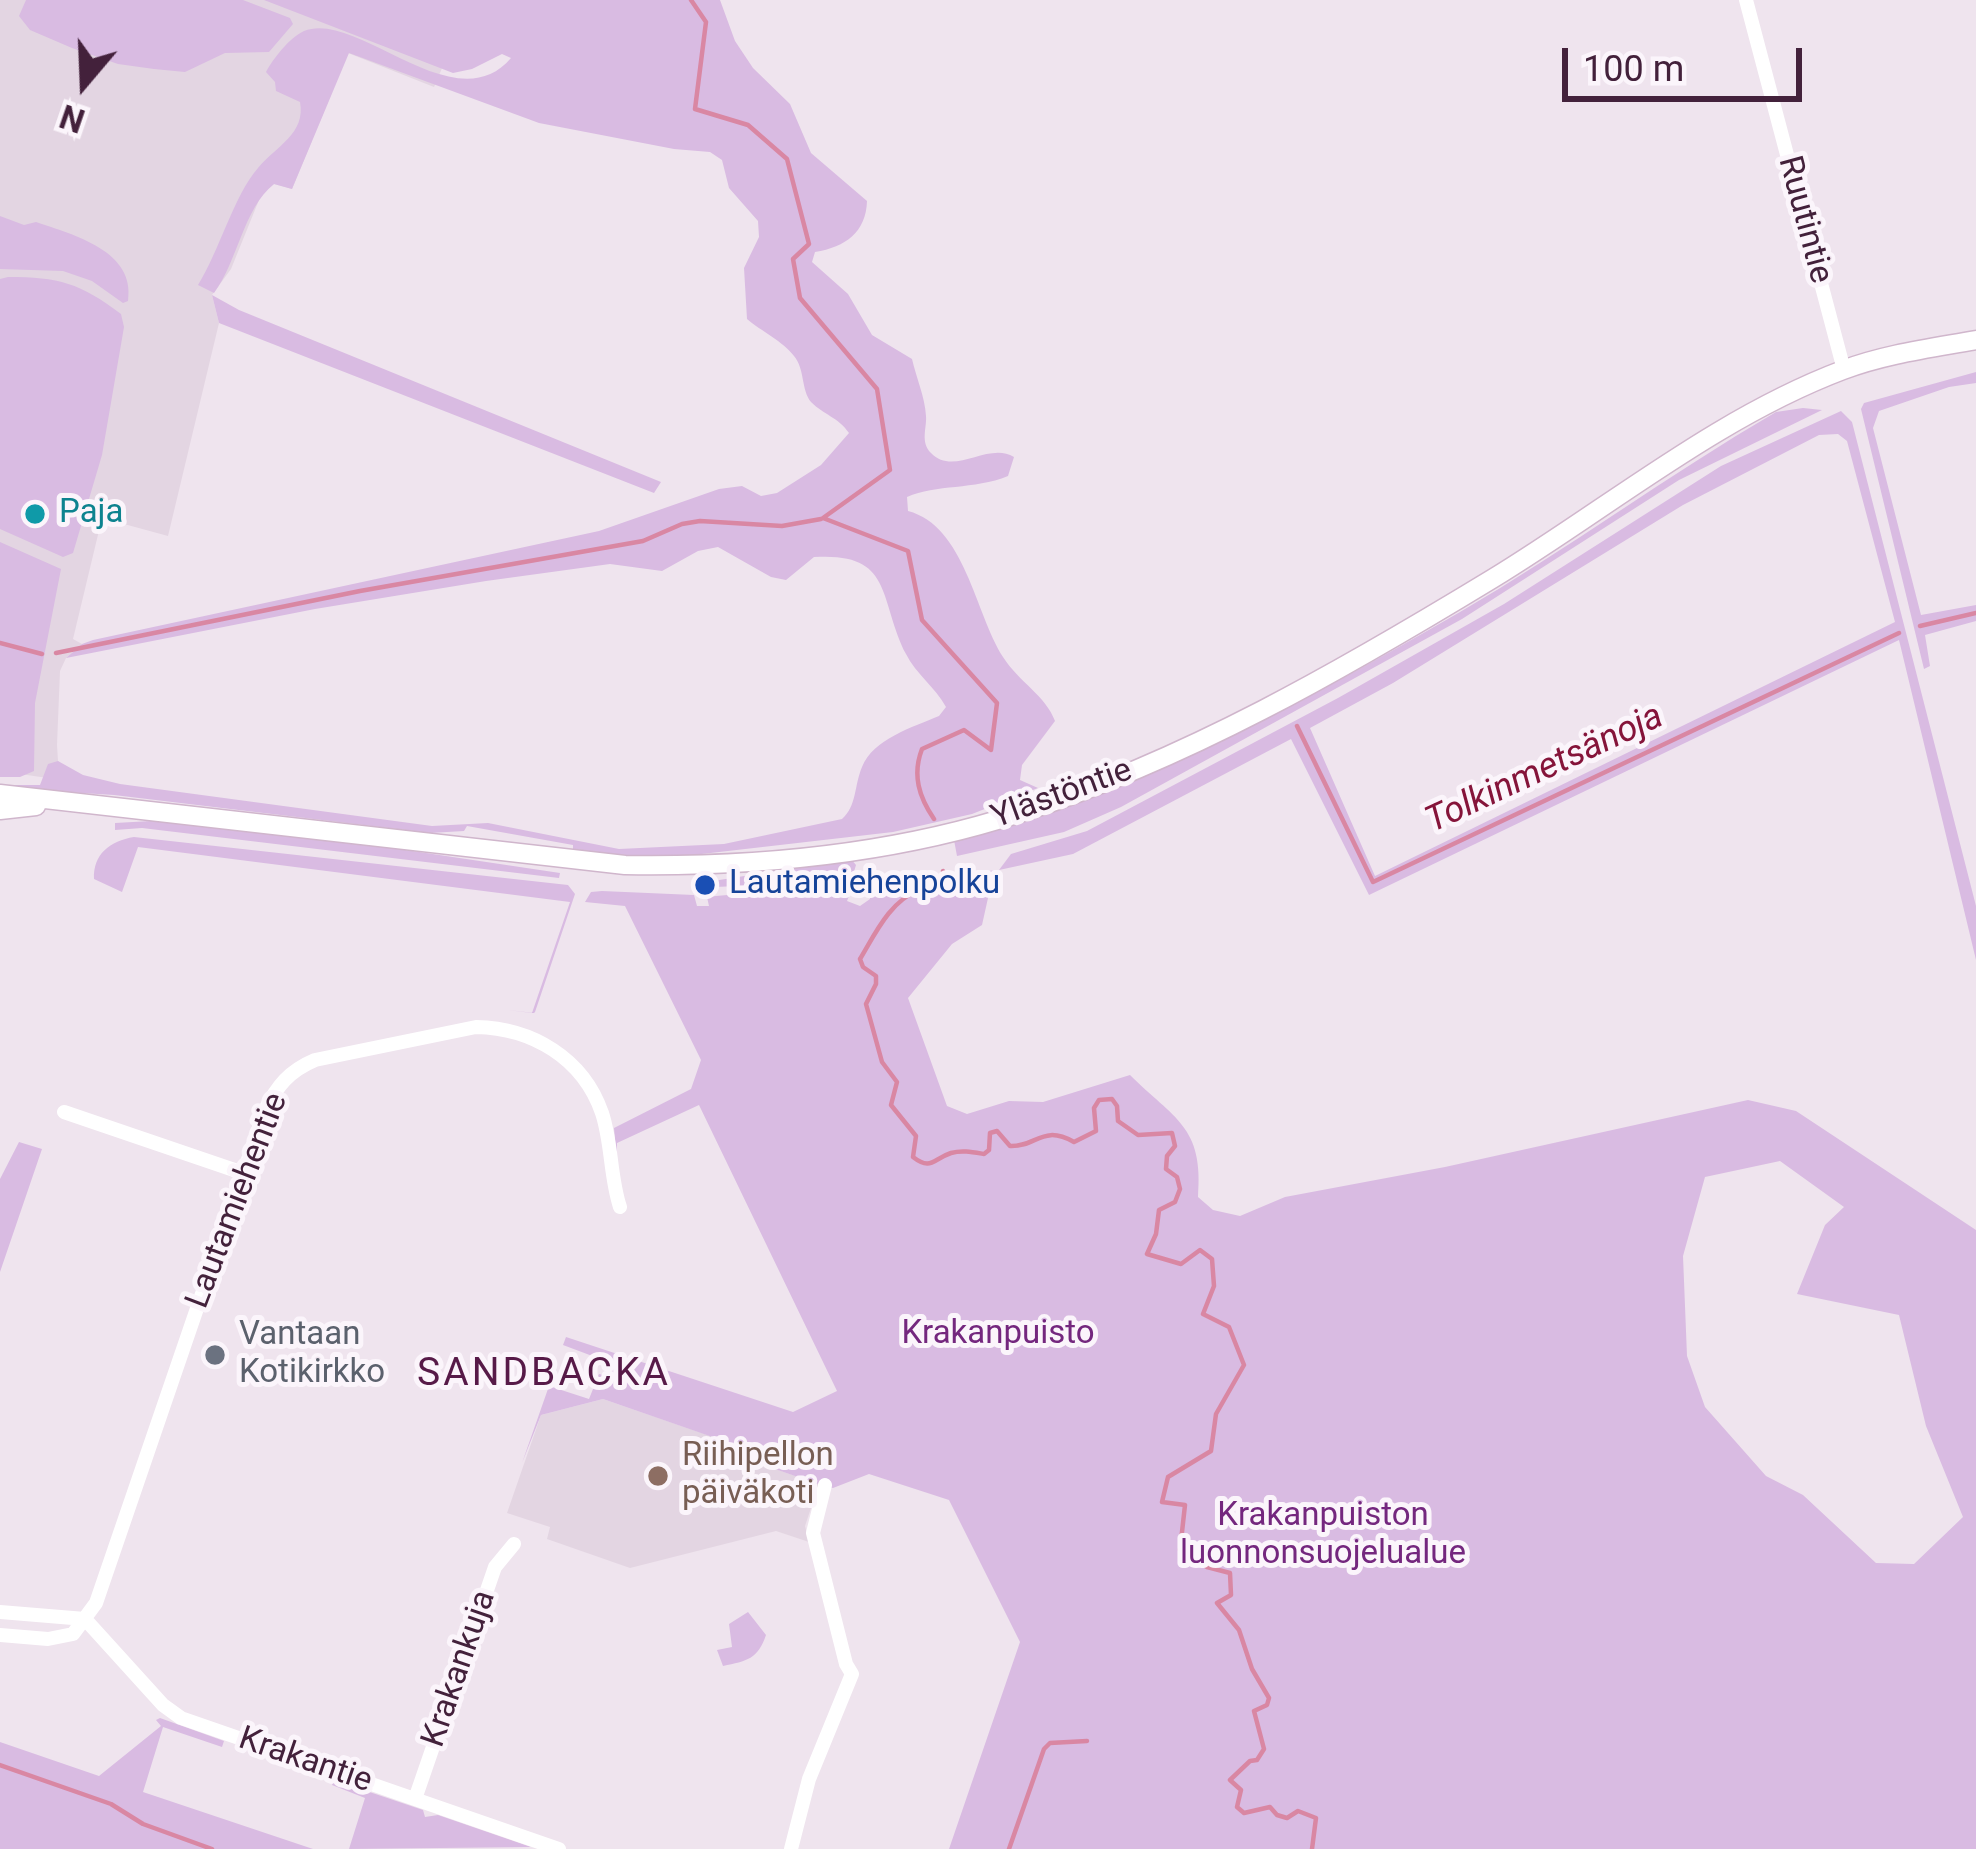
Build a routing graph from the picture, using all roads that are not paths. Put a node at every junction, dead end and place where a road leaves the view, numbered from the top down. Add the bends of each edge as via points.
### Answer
1 (1746, 0) edge
2 (1976, 340) edge
3 (1844, 370) junction
4 (0, 794) edge
5 (46, 802) junction
6 (0, 811) edge
7 (64, 1112) dead end
8 (243, 1173) junction
9 (620, 1207) dead end
10 (825, 1485) dead end
11 (514, 1544) dead end
12 (0, 1612) edge
13 (85, 1619) junction
14 (0, 1635) edge
15 (415, 1799) junction
16 (559, 1849) edge
17 (790, 1849) edge

1 - 3 street, Ruutintie
2 - 3 main road, Ylästöntie
3 - 5 main road, Ylästöntie via 1749,415 1494,578 1270,704 1141,768 979,825 738,863 625,866
4 - 5 main road, Ylästöntie
5 - 6 main road, Ylästöntie
7 - 8 street
8 - 9 street, Lautamiehentie via 274,1091 303,1065 496,1028 550,1045 593,1093
8 - 13 street, Lautamiehentie
10 - 17 street via 813,1533 852,1674
11 - 15 street, Krakankuja via 495,1567
12 - 13 street
13 - 14 street via 73,1634 48,1639
13 - 15 street, Krakantie via 181,1718
15 - 16 street, Krakantie

